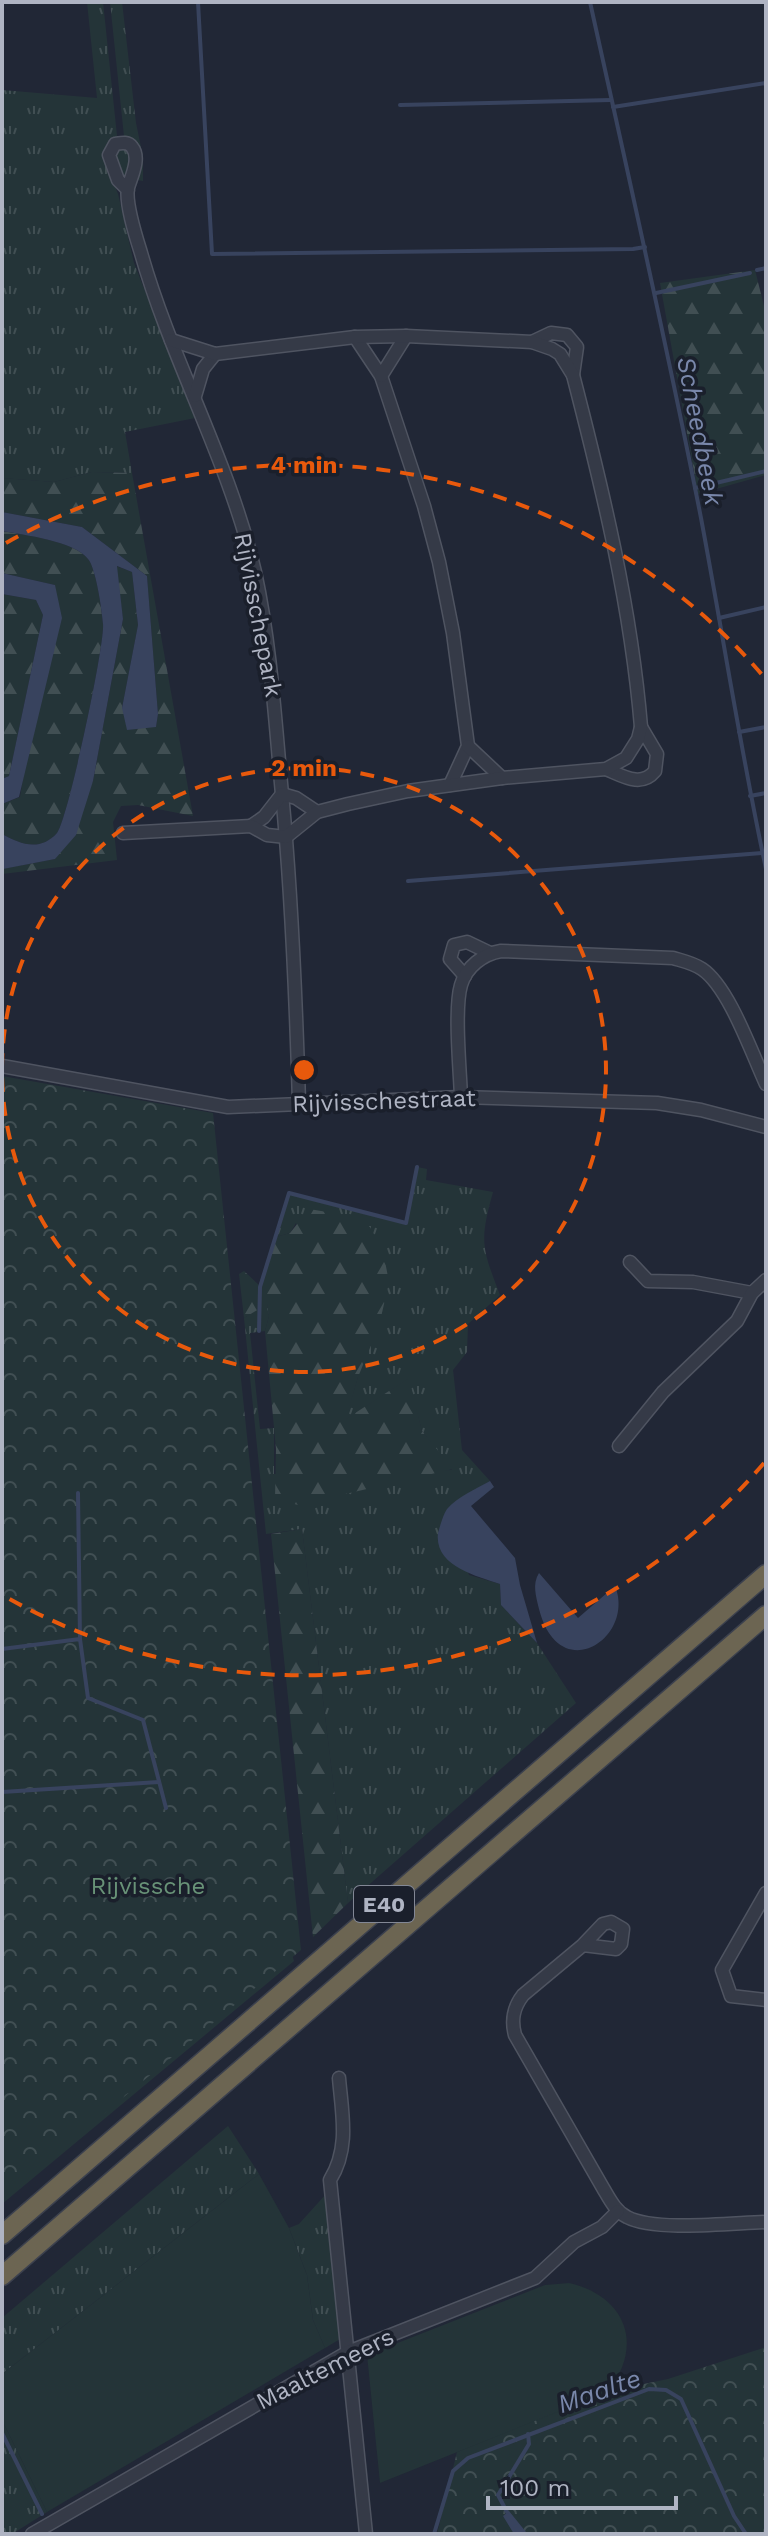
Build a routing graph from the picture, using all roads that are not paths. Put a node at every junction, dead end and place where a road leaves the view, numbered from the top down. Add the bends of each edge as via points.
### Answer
1 (128, 190) dead end
2 (406, 336) junction
3 (355, 337) junction
4 (171, 340) junction
5 (532, 342) junction
6 (215, 354) junction
7 (573, 375) junction
8 (381, 376) junction
9 (195, 396) junction
10 (641, 727) junction
11 (468, 746) junction
12 (606, 769) junction
13 (502, 778) junction
14 (450, 785) junction
15 (282, 794) junction
16 (317, 812) junction
17 (251, 826) junction
18 (123, 833) dead end
19 (286, 837) junction
20 (490, 953) junction
21 (465, 976) junction
22 (2, 1066) edge
23 (766, 1084) edge
24 (461, 1097) junction
25 (299, 1103) junction
26 (766, 1127) edge
27 (630, 1262) dead end
28 (766, 1280) edge
29 (752, 1293) junction
30 (619, 1446) dead end
31 (766, 1574) edge
32 (766, 1615) edge
33 (766, 1893) edge
34 (583, 1945) dead end
35 (766, 2000) edge
36 (339, 2078) dead end
37 (618, 2211) junction
38 (766, 2222) edge
39 (2, 2235) edge
40 (2, 2276) edge
41 (348, 2352) junction
42 (32, 2534) edge
43 (366, 2534) edge

1 - 4 street, Rijvisschepark via 150,287
2 - 3 street
2 - 5 street
2 - 8 street
3 - 6 street
3 - 8 street
4 - 6 street
4 - 9 street, Rijvisschepark
5 - 7 street via 560,354
5 - 7 street via 551,333 567,335 577,347
6 - 9 street via 203,369
7 - 10 street via 617,558
8 - 11 street via 439,562
9 - 15 street, Rijvisschepark via 255,573 272,668
10 - 12 street via 626,758
10 - 12 street via 657,754 655,771 638,780
11 - 13 street
11 - 14 street
12 - 13 street
13 - 14 street
14 - 16 street
15 - 16 street
15 - 17 street
15 - 19 street, Rijvisschepark
16 - 19 street
17 - 18 street
17 - 19 street
19 - 25 street, Rijvisschepark
20 - 21 street
20 - 21 street via 467,942 454,945 450,959
20 - 23 street via 688,962 714,980 725,997
21 - 24 street via 459,995
22 - 25 street, Rijvisschestraat via 228,1107
24 - 25 street, Rijvisschestraat
24 - 26 street, Rijvisschestraat via 676,1104
27 - 29 street via 648,1281 693,1282
28 - 29 street
29 - 30 street via 737,1321 663,1392
31 - 39 highway, E40
32 - 40 highway, E40
33 - 35 street via 722,1970 731,1996
34 - 37 street via 523,1995 513,2024
36 - 41 street via 344,2147 330,2180
37 - 38 street via 663,2224
37 - 41 street, Maaltemeers via 535,2278
41 - 42 street, Maaltemeers
41 - 43 street

